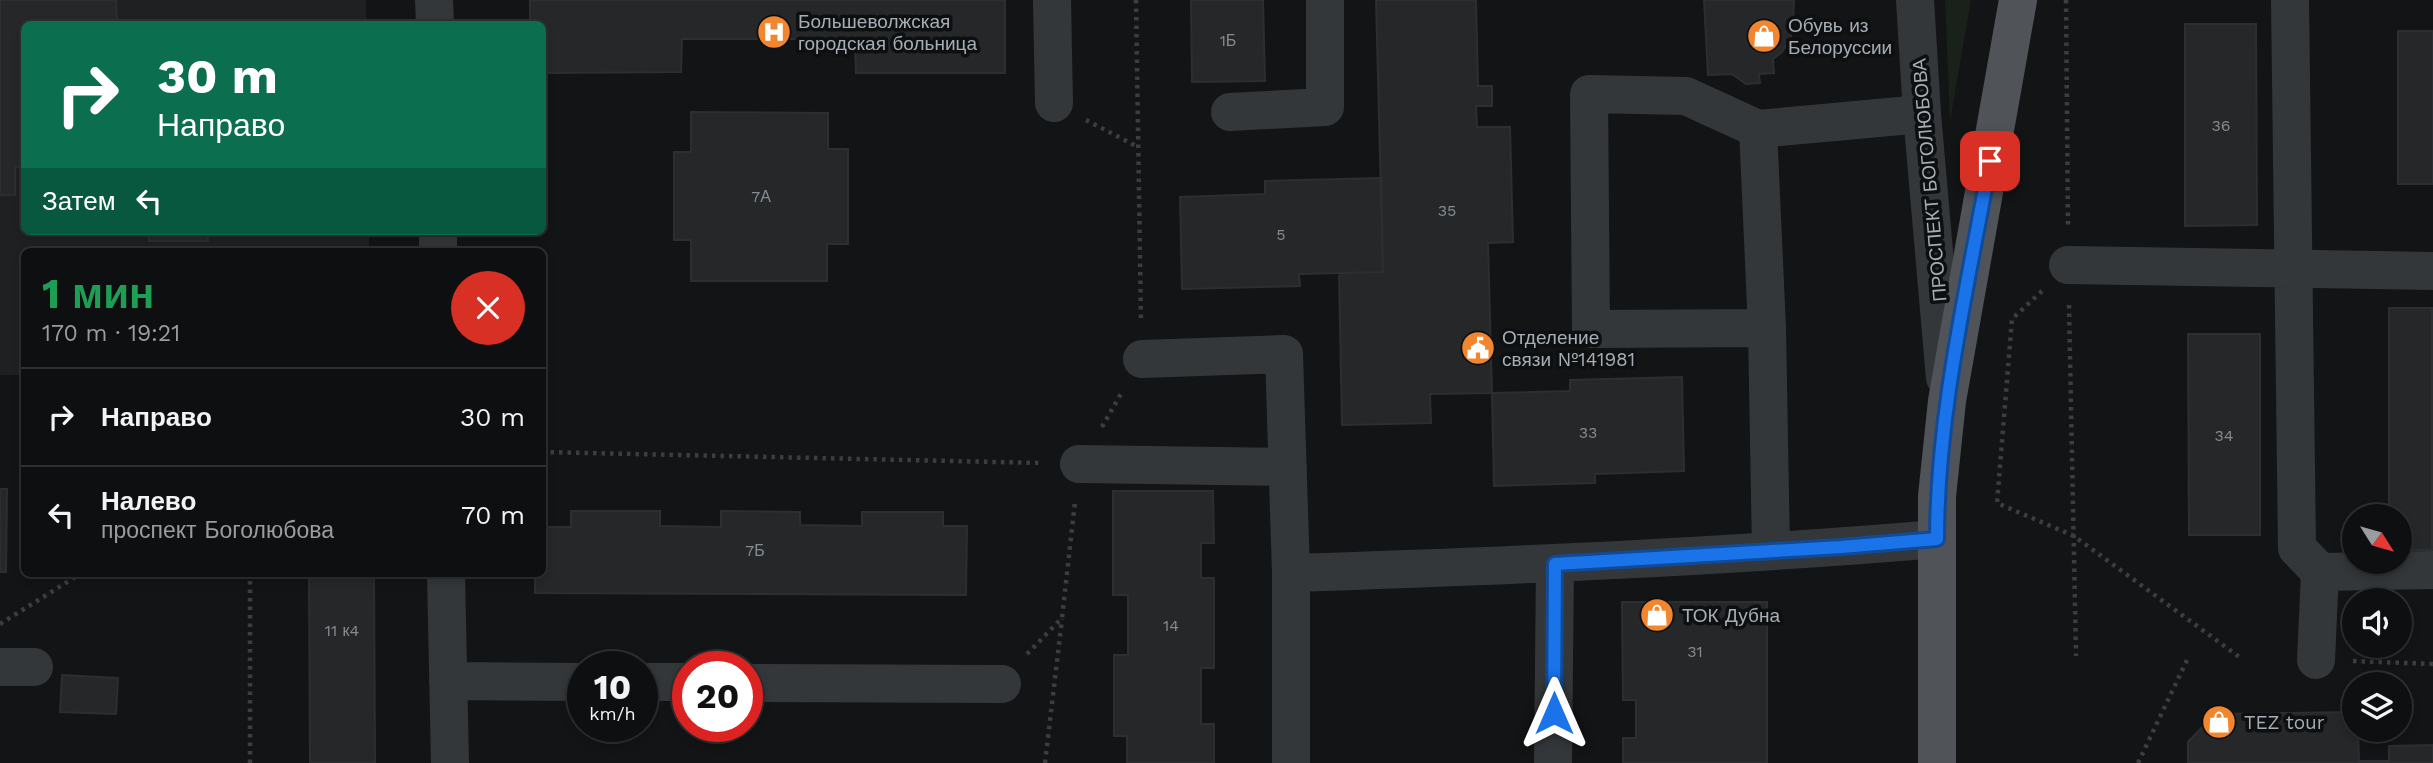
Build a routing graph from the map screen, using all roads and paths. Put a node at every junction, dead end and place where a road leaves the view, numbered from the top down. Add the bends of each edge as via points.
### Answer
1 (434, 0) edge
2 (1052, 0) edge
3 (1136, 0) edge
4 (1325, 0) edge
5 (1915, 0) edge
6 (2018, 0) edge
7 (2066, 0) edge
8 (2290, 0) edge
9 (435, 21) edge
10 (1054, 103) joint
11 (1230, 112) dead end
12 (1922, 114) junction
13 (1758, 129) junction
14 (1138, 147) junction
15 (2068, 265) junction
16 (2294, 269) junction
17 (2433, 271) edge
18 (1767, 328) junction
19 (1142, 359) junction
20 (1947, 401) junction
21 (546, 452) edge
22 (1079, 464) junction
23 (1288, 467) junction
24 (2074, 536) junction
25 (1937, 539) junction
26 (1771, 551) junction
27 (1555, 564) junction
28 (2433, 570) edge
29 (2320, 572) junction
30 (1291, 573) junction
31 (75, 577) edge
32 (250, 577) edge
33 (446, 577) edge
34 (1062, 618) junction
35 (0, 624) edge
36 (2076, 656) dead end
37 (2188, 658) dead end
38 (2242, 659) dead end
39 (2316, 660) joint
40 (2433, 664) edge
41 (447, 681) junction
42 (567, 682) edge
43 (763, 683) edge
44 (1002, 684) joint
45 (250, 763) edge
46 (450, 763) edge
47 (1045, 763) edge
48 (1292, 763) edge
49 (1553, 763) edge
50 (1937, 763) edge
51 (2138, 763) edge

1 - 9 street
2 - 10 street
3 - 14 path
4 - 11 street via 1325,107
5 - 12 street, ПРОСПЕКТ БОГОЛЮБОВА
6 - 20 main road, ПРОСПЕКТ БОГОЛЮБОВА
7 - 15 path
8 - 16 street
10 - 14 path
12 - 13 street
12 - 20 street, ПРОСПЕКТ БОГОЛЮБОВА
13 - 18 street
13 - 18 street via 1686,96 1589,94 1591,329
14 - 19 path
15 - 16 street
15 - 24 path
15 - 24 path via 2012,319 1997,503
16 - 17 street
16 - 29 street via 2297,548
18 - 26 street
19 - 22 path
19 - 23 street via 1284,354
20 - 25 main road, ПРОСПЕКТ БОГОЛЮБОВА
21 - 22 path
22 - 23 street
22 - 34 path
23 - 30 street
24 - 36 path
24 - 38 path
25 - 26 street
25 - 50 main road, ПРОСПЕКТ БОГОЛЮБОВА
26 - 27 street
27 - 30 street
27 - 49 street
28 - 29 street
29 - 39 street
30 - 48 street
31 - 35 path
32 - 45 path
33 - 41 street
34 - 44 path
34 - 47 path
37 - 51 path
39 - 40 path
41 - 42 street
41 - 46 street
43 - 44 street

